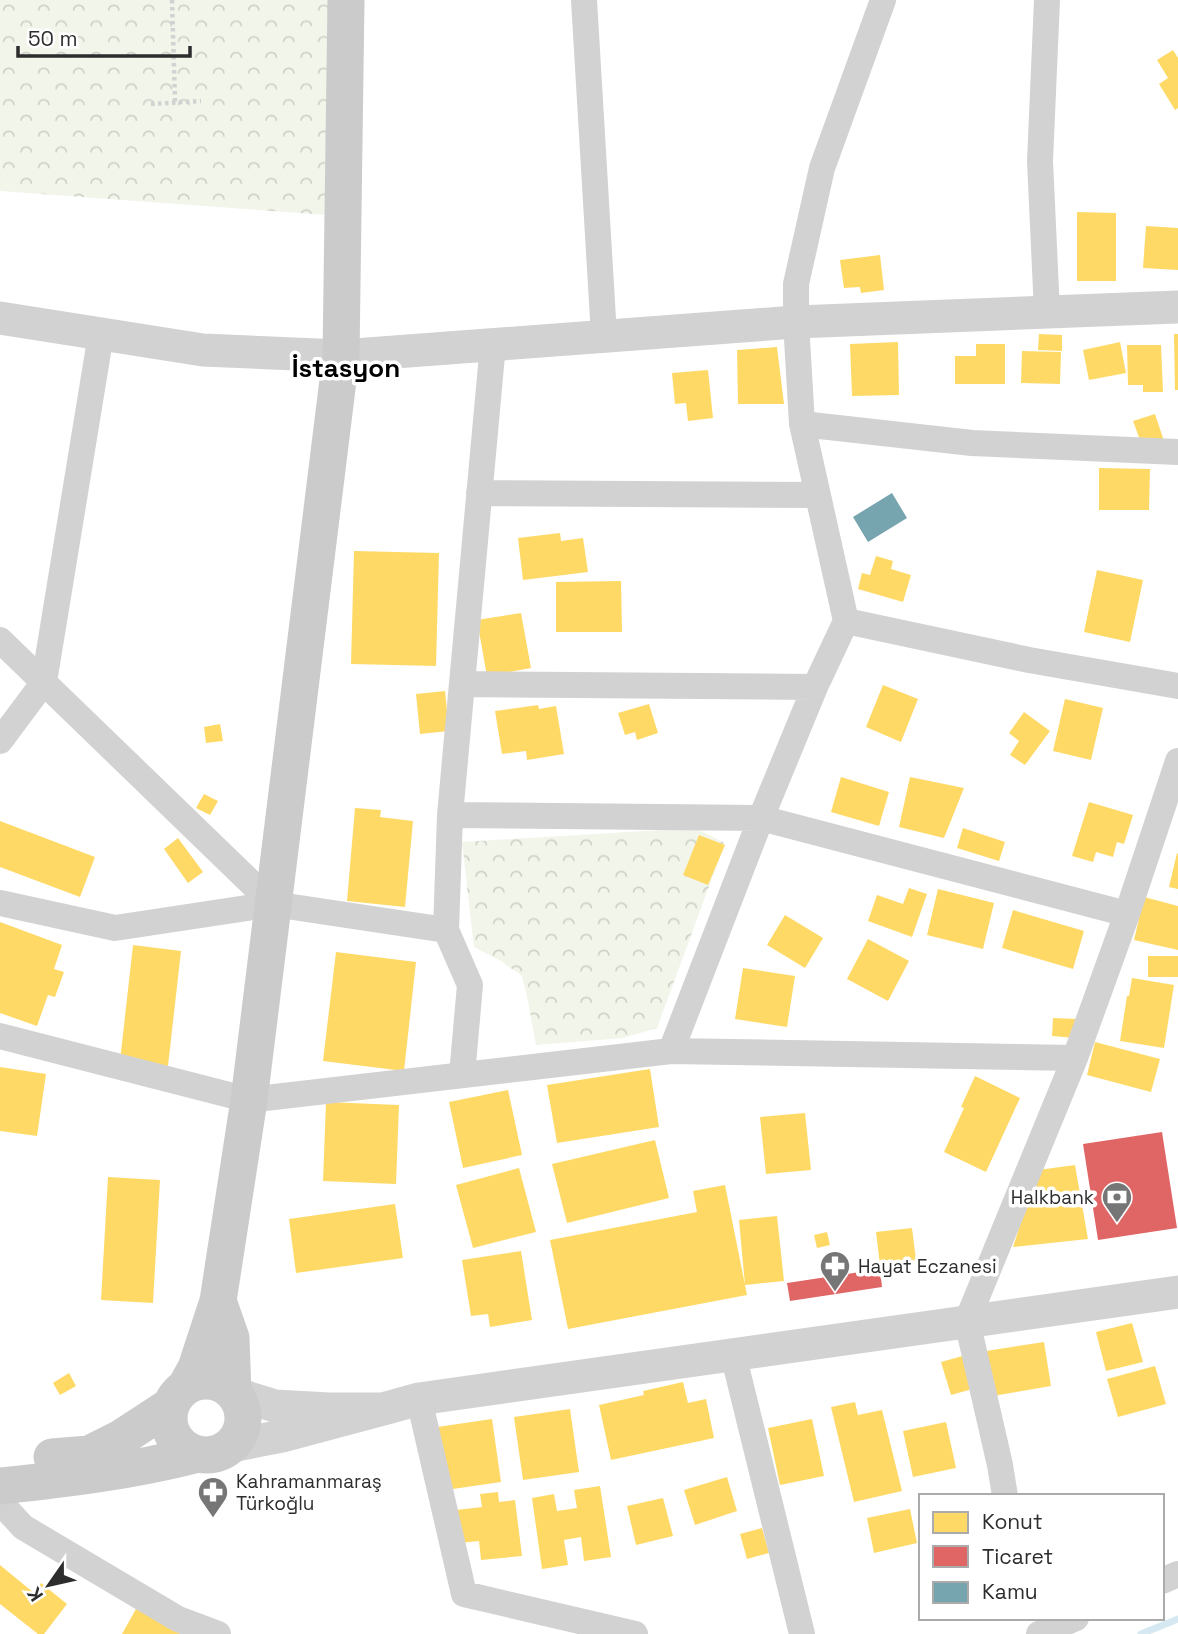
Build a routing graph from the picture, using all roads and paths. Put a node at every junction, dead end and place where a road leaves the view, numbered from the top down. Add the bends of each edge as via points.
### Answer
1 (172, 0) edge
2 (346, 0) edge
3 (584, 0) edge
4 (883, 0) edge
5 (1047, 0) edge
6 (201, 101) dead end
7 (175, 103) junction
8 (151, 104) dead end
9 (1178, 307) edge
10 (1047, 312) junction
11 (0, 318) edge
12 (796, 322) junction
13 (102, 334) junction
14 (604, 336) junction
15 (493, 344) junction
16 (341, 356) junction
17 (802, 424) junction
18 (1178, 453) edge
19 (480, 493) junction
20 (817, 495) junction
21 (846, 621) junction
22 (0, 640) edge
23 (44, 682) junction
24 (462, 684) junction
25 (1178, 686) edge
26 (815, 687) junction
27 (0, 741) edge
28 (1178, 761) edge
29 (450, 815) junction
30 (761, 818) junction
31 (0, 903) edge
32 (273, 904) junction
33 (1126, 914) junction
34 (446, 930) junction
35 (0, 1036) edge
36 (671, 1051) junction
37 (1075, 1058) junction
38 (462, 1075) junction
39 (249, 1100) junction
40 (1178, 1292) edge
41 (218, 1301) junction
42 (967, 1321) junction
43 (733, 1354) junction
44 (233, 1393) junction
45 (178, 1396) junction
46 (419, 1399) junction
47 (383, 1409) junction
48 (214, 1450) junction
49 (0, 1462) edge
50 (0, 1486) edge
51 (1006, 1494) edge
52 (0, 1502) edge
53 (1071, 1620) edge
54 (218, 1634) edge
55 (635, 1634) edge
56 (802, 1634) edge
57 (1039, 1634) edge

1 - 7 path
2 - 16 main road
3 - 14 street
4 - 12 street via 822,168 796,284
5 - 10 street via 1040,162
6 - 7 path
7 - 8 path
9 - 10 street
10 - 12 street
11 - 13 street
12 - 14 street
12 - 17 street
13 - 16 street via 203,350
13 - 23 street
14 - 15 street
15 - 16 street
15 - 19 street
16 - 32 main road
17 - 18 street via 972,443
17 - 20 street
19 - 20 street
19 - 24 street
20 - 21 street
21 - 25 street
21 - 26 street
22 - 23 street
23 - 27 street
23 - 32 street
24 - 26 street
24 - 29 street
26 - 30 street
28 - 33 street
29 - 30 street
29 - 34 street
30 - 33 street
30 - 36 street
31 - 32 street via 115,928
32 - 34 street
32 - 39 main road
33 - 37 street
34 - 38 street via 470,985
35 - 39 street
36 - 37 street
36 - 38 street
37 - 42 street
38 - 39 street
39 - 41 main road
40 - 42 street
41 - 44 main road via 231,1338
41 - 45 main road via 196,1368
42 - 43 street
42 - 51 street
43 - 46 street
43 - 56 street
44 - 45 main road via 223,1385 198,1381
44 - 47 street via 275,1406
44 - 48 main road via 243,1414 242,1426 238,1437
45 - 48 main road via 169,1419 177,1442 187,1450
45 - 49 main road via 121,1438 89,1454
46 - 47 street
46 - 55 street via 464,1594
47 - 48 street
48 - 50 main road via 80,1478
52 - 54 street via 23,1527 178,1619
53 - 57 street

